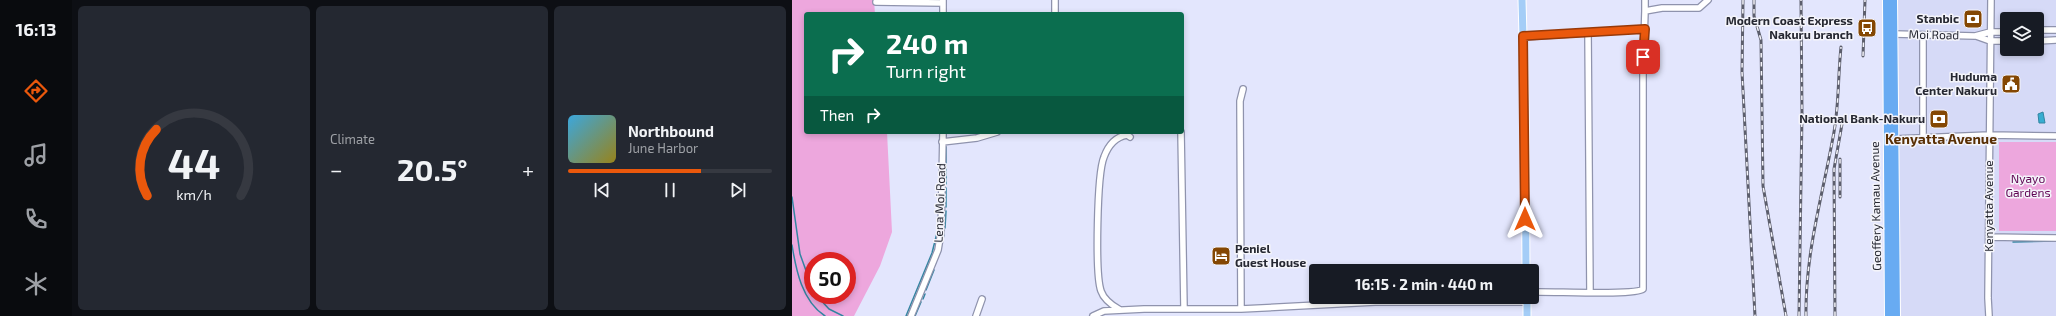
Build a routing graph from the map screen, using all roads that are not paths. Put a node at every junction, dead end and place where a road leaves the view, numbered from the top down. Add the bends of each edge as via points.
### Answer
1 (1055, 0) edge
2 (1522, 0) edge
3 (1645, 0) edge
4 (1708, 0) edge
5 (1887, 0) edge
6 (1893, 0) edge
7 (1991, 0) edge
8 (943, 1) edge
9 (876, 2) dead end
10 (1645, 11) junction
11 (943, 12) edge
12 (1055, 12) edge
13 (1645, 29) junction
14 (2044, 30) edge
15 (2056, 30) edge
16 (1588, 32) junction
17 (1990, 32) junction
18 (2000, 32) edge
19 (1894, 34) junction
20 (1923, 35) junction
21 (1523, 36) junction
22 (1975, 36) junction
23 (2056, 40) edge
24 (1990, 41) junction
25 (2000, 41) edge
26 (2044, 41) edge
27 (1243, 89) dead end
28 (942, 134) edge
29 (990, 134) edge
30 (1181, 134) edge
31 (1989, 135) junction
32 (2056, 136) edge
33 (1130, 137) dead end
34 (1923, 137) junction
35 (1894, 139) junction
36 (942, 142) junction
37 (1989, 236) junction
38 (2056, 238) edge
39 (1526, 264) edge
40 (1539, 292) edge
41 (1590, 292) junction
42 (982, 299) dead end
43 (1337, 304) edge
44 (1527, 304) edge
45 (1184, 308) junction
46 (1241, 309) junction
47 (1121, 310) junction
48 (1103, 314) edge
49 (912, 316) edge
50 (976, 316) edge
51 (1093, 316) edge
52 (1527, 316) edge
53 (1889, 316) edge
54 (1896, 316) edge
55 (1989, 316) edge

1 - 12 street
2 - 21 main road
3 - 10 street
4 - 10 street via 1699,8 1662,8
5 - 53 highway, Geoffery Kamau Avenue
6 - 19 highway, Geoffery Kamau Avenue
7 - 17 street, Kenyatta Avenue
8 - 9 street
8 - 11 street
10 - 13 street
13 - 16 street
13 - 41 street via 1642,133 1643,287 1642,291 1635,293
14 - 15 street
16 - 21 street
16 - 41 street
17 - 18 street, Moi Road
17 - 22 street, Moi Road
17 - 24 street, Kenyatta Avenue
19 - 20 street, Moi Road
19 - 35 highway, Geoffery Kamau Avenue
20 - 22 street, Moi Road
20 - 34 street
21 - 39 main road
22 - 24 street, Moi Road
23 - 26 street
24 - 25 street, Moi Road
24 - 31 street, Kenyatta Avenue
27 - 46 street via 1240,101
28 - 36 street, Lena Moi Road
29 - 36 street
30 - 45 street
31 - 32 street
31 - 34 street
31 - 37 street, Kenyatta Avenue
33 - 47 street via 1122,136 1108,147 1098,186 1098,270 1101,291 1110,304
34 - 35 street
35 - 54 highway, Geoffery Kamau Avenue
36 - 49 street, Lena Moi Road via 942,232 938,250
37 - 38 street
37 - 55 street, Kenyatta Avenue
40 - 41 street
42 - 50 street
43 - 46 street
44 - 52 main road
45 - 46 street
45 - 47 street
47 - 48 street
48 - 51 street

